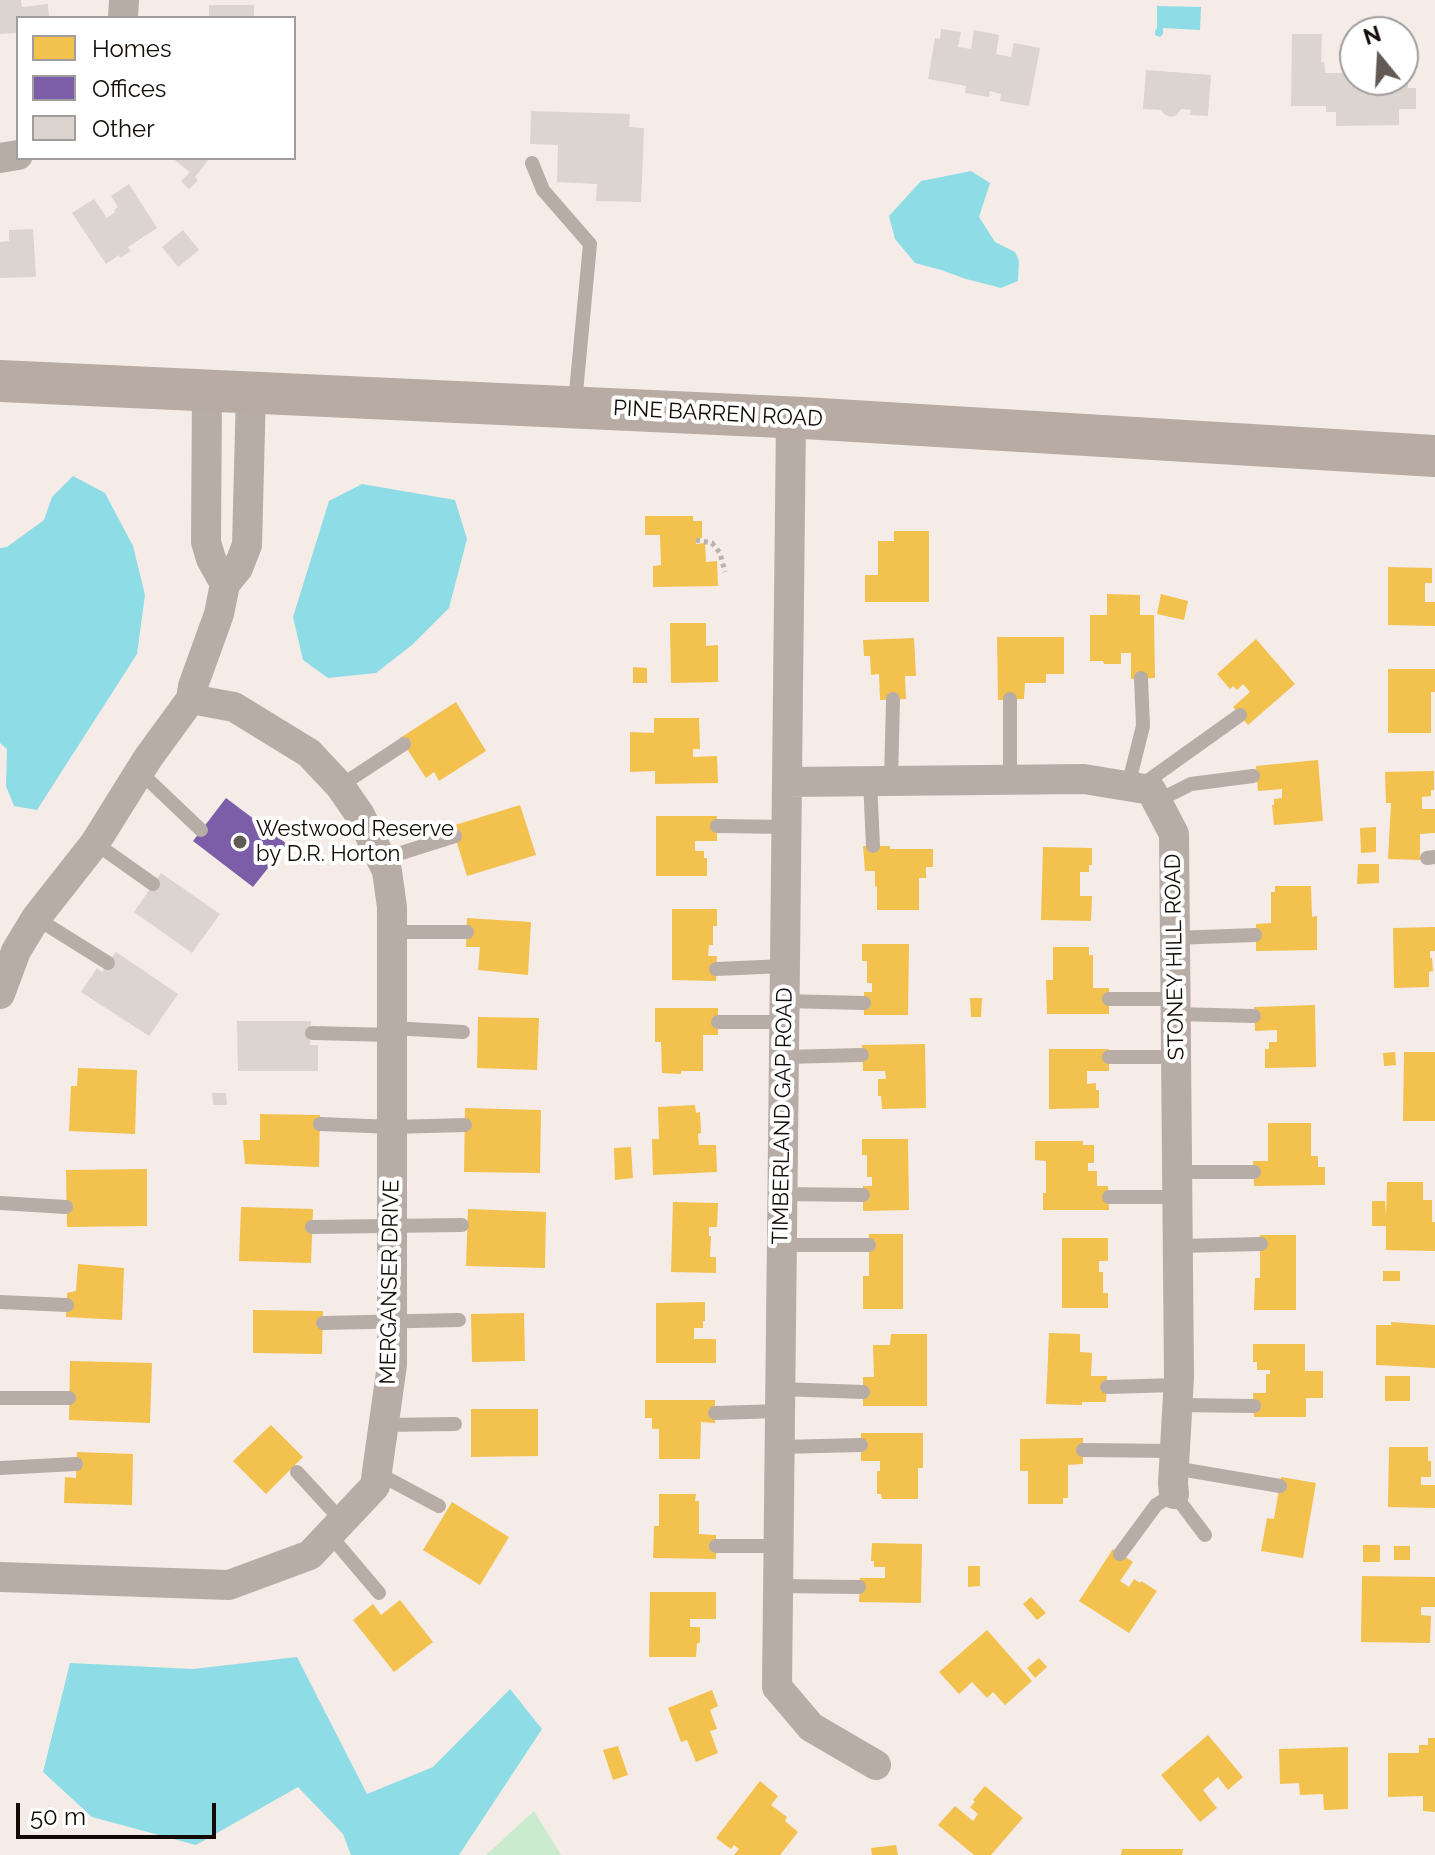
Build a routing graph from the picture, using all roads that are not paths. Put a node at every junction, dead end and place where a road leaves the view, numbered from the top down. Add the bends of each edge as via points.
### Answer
1 (532, 163) dead end
2 (0, 381) edge
3 (207, 390) junction
4 (251, 392) junction
5 (575, 407) junction
6 (791, 417) junction
7 (1435, 456) edge
8 (225, 584) junction
9 (1141, 678) dead end
10 (191, 699) junction
11 (893, 699) dead end
12 (1010, 699) dead end
13 (1240, 715) dead end
14 (404, 744) dead end
15 (140, 772) junction
16 (1253, 776) dead end
17 (1010, 779) junction
18 (880, 781) junction
19 (787, 782) junction
20 (340, 786) junction
21 (1141, 792) junction
22 (717, 826) dead end
23 (786, 827) junction
24 (201, 830) dead end
25 (455, 836) dead end
26 (95, 843) junction
27 (873, 846) dead end
28 (382, 859) junction
29 (153, 884) dead end
30 (36, 918) junction
31 (392, 919) junction
32 (467, 932) dead end
33 (1255, 935) dead end
34 (1175, 938) junction
35 (108, 963) dead end
36 (785, 966) junction
37 (716, 969) dead end
38 (0, 994) edge
39 (1109, 999) dead end
40 (864, 1003) dead end
41 (1175, 1007) junction
42 (784, 1011) junction
43 (1254, 1016) dead end
44 (718, 1022) dead end
45 (392, 1032) junction
46 (463, 1032) dead end
47 (312, 1033) dead end
48 (862, 1055) dead end
49 (784, 1057) junction
50 (1109, 1057) dead end
51 (1176, 1057) junction
52 (320, 1124) dead end
53 (465, 1125) dead end
54 (393, 1127) junction
55 (1254, 1172) dead end
56 (1177, 1184) junction
57 (782, 1194) junction
58 (863, 1195) dead end
59 (1109, 1197) dead end
60 (0, 1203) edge
61 (66, 1207) dead end
62 (392, 1225) junction
63 (462, 1225) dead end
64 (312, 1227) dead end
65 (1261, 1244) dead end
66 (782, 1245) junction
67 (869, 1245) dead end
68 (1178, 1246) junction
69 (0, 1302) edge
70 (67, 1305) dead end
71 (459, 1320) dead end
72 (392, 1322) junction
73 (323, 1323) dead end
74 (1107, 1387) dead end
75 (863, 1392) dead end
76 (1178, 1395) junction
77 (0, 1398) edge
78 (69, 1398) dead end
79 (780, 1400) junction
80 (1254, 1406) dead end
81 (715, 1413) dead end
82 (455, 1424) dead end
83 (384, 1425) junction
84 (861, 1445) dead end
85 (780, 1447) junction
86 (1083, 1450) dead end
87 (76, 1464) dead end
88 (0, 1468) edge
89 (1174, 1471) junction
90 (297, 1472) dead end
91 (377, 1473) junction
92 (1280, 1486) dead end
93 (439, 1506) dead end
94 (336, 1528) junction
95 (1205, 1535) dead end
96 (716, 1546) dead end
97 (779, 1546) junction
98 (1120, 1554) dead end
99 (0, 1577) edge
100 (779, 1586) junction
101 (859, 1587) dead end
102 (379, 1593) dead end
103 (876, 1765) dead end

1 - 5 lane via 543,190 590,244
2 - 3 main road, PINE BARREN ROAD
3 - 4 main road, PINE BARREN ROAD
3 - 8 street via 206,542
4 - 5 main road, PINE BARREN ROAD
4 - 8 street via 247,545
5 - 6 main road, PINE BARREN ROAD
6 - 7 main road, PINE BARREN ROAD
6 - 19 street, TIMBERLAND GAP ROAD
8 - 10 street
9 - 21 lane
10 - 15 street
10 - 20 street, MERGANSER DRIVE via 234,707 309,753
11 - 18 lane
12 - 17 lane
13 - 21 lane
14 - 20 lane
15 - 24 lane
15 - 26 street
16 - 21 lane
17 - 18 street
17 - 21 street via 1084,779
18 - 19 street
18 - 27 lane
19 - 23 street, TIMBERLAND GAP ROAD
20 - 28 street, MERGANSER DRIVE
21 - 34 street, STONEY HILL ROAD via 1174,834
22 - 23 lane
23 - 36 street, TIMBERLAND GAP ROAD
25 - 28 lane
26 - 29 lane
26 - 30 street
28 - 31 street, MERGANSER DRIVE
30 - 35 lane
30 - 38 street
31 - 32 lane
31 - 45 street, MERGANSER DRIVE
33 - 34 lane
34 - 41 street, STONEY HILL ROAD
36 - 37 lane
36 - 42 street, TIMBERLAND GAP ROAD
39 - 41 lane
40 - 42 lane
41 - 43 lane
41 - 51 street, STONEY HILL ROAD
42 - 44 lane
42 - 49 street, TIMBERLAND GAP ROAD
45 - 46 lane
45 - 47 lane
45 - 54 street, MERGANSER DRIVE
48 - 49 lane
49 - 57 street, TIMBERLAND GAP ROAD
50 - 51 lane
51 - 56 street, STONEY HILL ROAD
52 - 54 lane
53 - 54 lane
54 - 62 street, MERGANSER DRIVE
55 - 56 lane
56 - 59 lane
56 - 68 street, STONEY HILL ROAD
57 - 58 lane
57 - 66 street, TIMBERLAND GAP ROAD
60 - 61 lane
62 - 63 lane
62 - 64 lane
62 - 72 street, MERGANSER DRIVE
65 - 68 lane
66 - 67 lane
66 - 79 street, TIMBERLAND GAP ROAD
68 - 76 street, STONEY HILL ROAD
69 - 70 lane
71 - 72 lane
72 - 73 lane
72 - 83 street, MERGANSER DRIVE
74 - 76 lane
75 - 79 lane
76 - 80 lane
76 - 89 street, STONEY HILL ROAD
77 - 78 lane
79 - 81 lane
79 - 85 street, TIMBERLAND GAP ROAD
82 - 83 lane
83 - 91 street, MERGANSER DRIVE
84 - 85 lane
85 - 97 street, TIMBERLAND GAP ROAD
86 - 89 lane
87 - 88 lane
89 - 92 lane
89 - 95 lane
89 - 98 lane
90 - 94 lane
91 - 93 lane
91 - 94 street, MERGANSER DRIVE via 375,1486
94 - 99 street, MERGANSER DRIVE via 310,1555 229,1585
94 - 102 lane
96 - 97 lane
97 - 100 street, TIMBERLAND GAP ROAD
100 - 101 lane
100 - 103 street, TIMBERLAND GAP ROAD via 777,1687 811,1727

